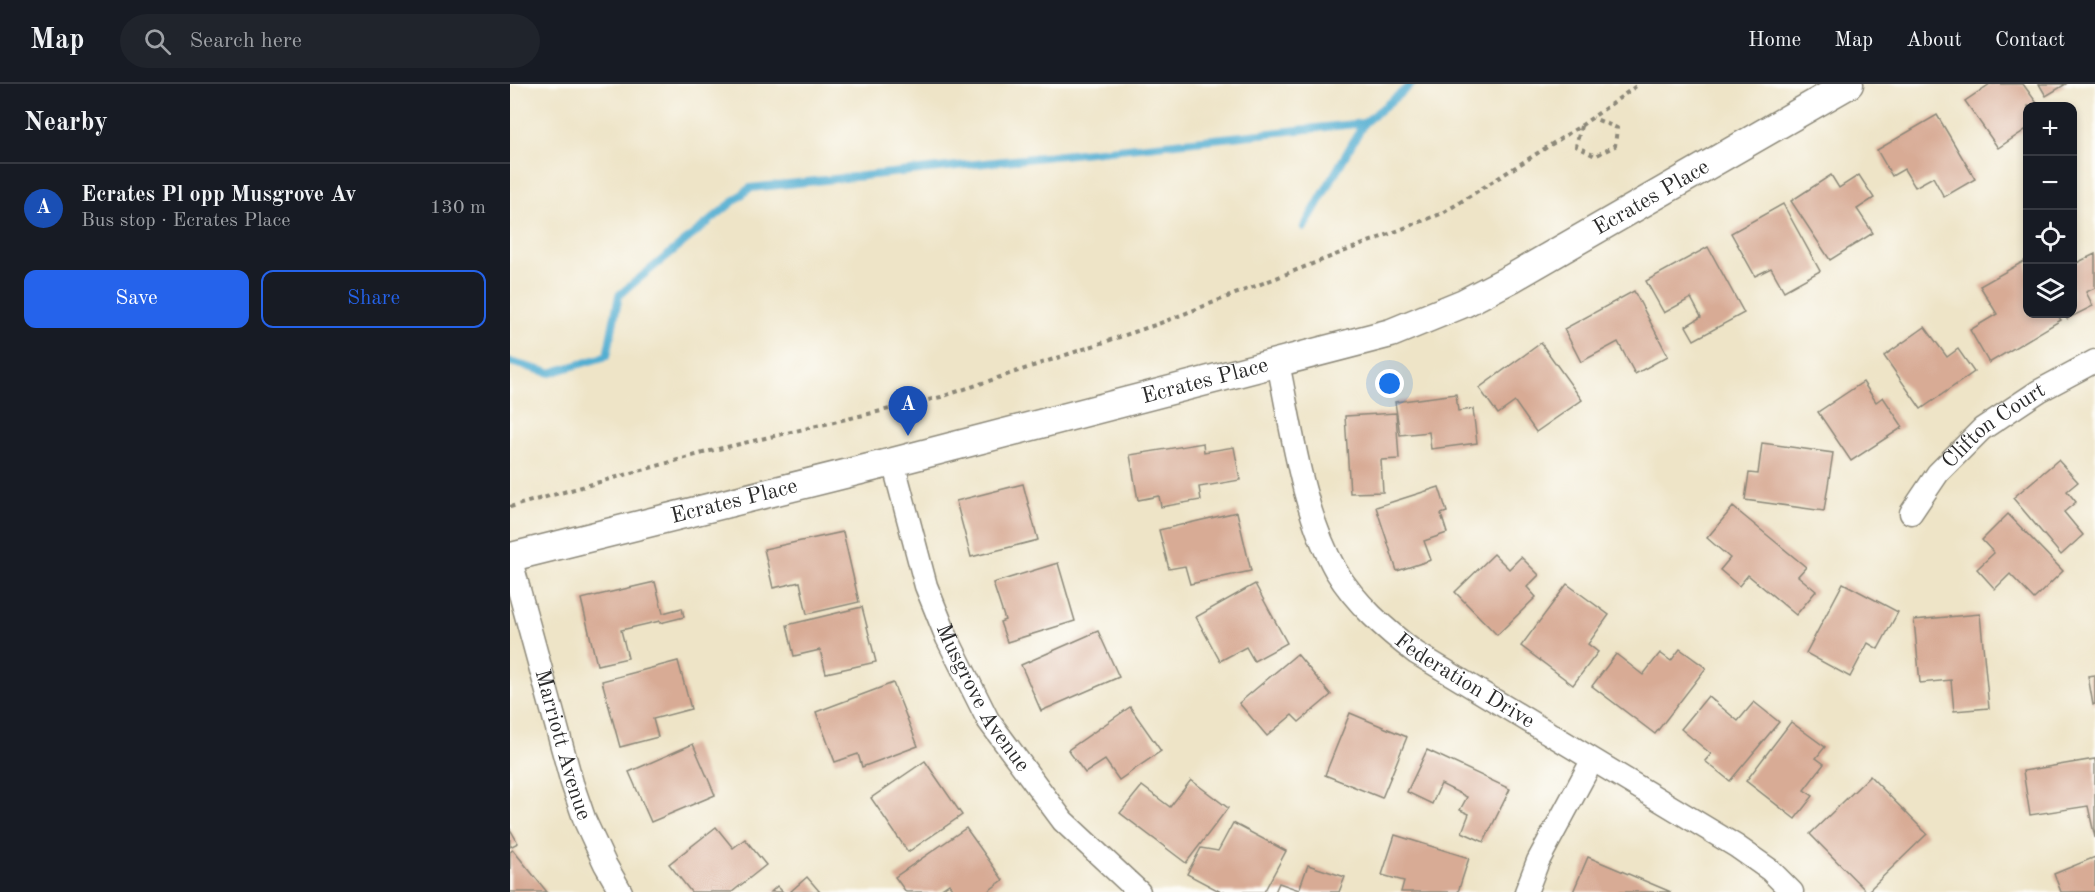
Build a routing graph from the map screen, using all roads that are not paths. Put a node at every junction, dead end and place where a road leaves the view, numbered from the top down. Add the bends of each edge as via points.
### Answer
1 (1849, 84) edge
2 (2095, 361) edge
3 (1278, 363) junction
4 (893, 462) junction
5 (1911, 513) dead end
6 (511, 557) edge
7 (1592, 760) junction
8 (621, 892) edge
9 (1139, 892) edge
10 (1526, 892) edge
11 (1792, 892) edge

1 - 3 street, Ecrates Place via 1464,303 1391,333
2 - 5 street, Clifton Court via 1982,429 1938,473
3 - 4 street, Ecrates Place
3 - 7 street, Federation Drive via 1319,536 1337,572 1359,602 1416,653
4 - 6 street, Ecrates Place
4 - 9 street, Musgrove Avenue via 926,586 988,720 1063,821
6 - 8 street, Marriott Avenue via 572,783 604,864
7 - 10 street via 1538,861
7 - 11 street, Federation Drive via 1736,846 1770,870

